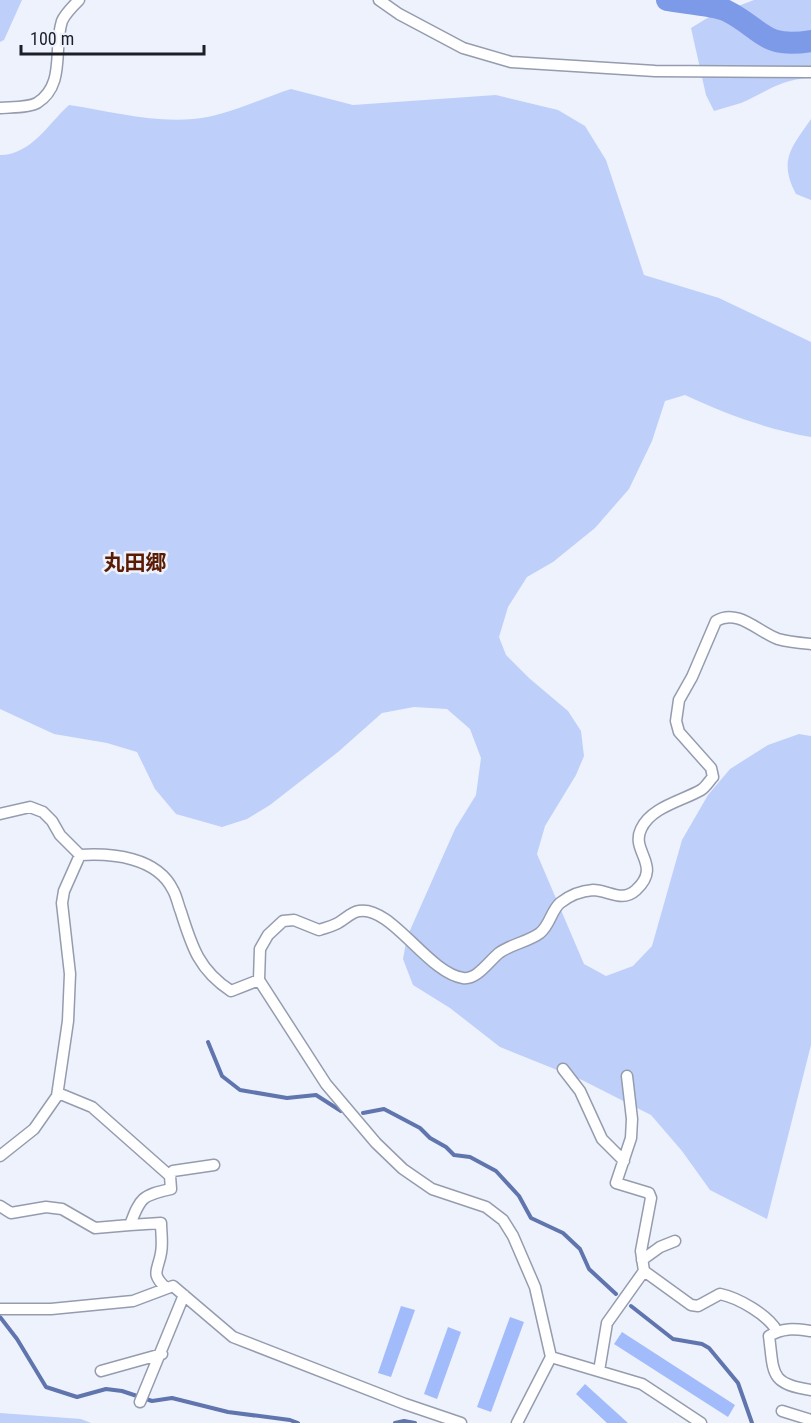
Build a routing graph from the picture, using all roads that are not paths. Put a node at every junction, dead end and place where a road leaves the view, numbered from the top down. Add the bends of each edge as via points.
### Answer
1 (79, 0) edge
2 (379, 0) edge
3 (811, 72) edge
4 (0, 108) edge
5 (811, 644) edge
6 (0, 814) edge
7 (80, 855) junction
8 (259, 980) junction
9 (563, 1069) dead end
10 (627, 1076) dead end
11 (58, 1093) junction
12 (0, 1156) edge
13 (624, 1161) junction
14 (214, 1165) dead end
15 (170, 1176) junction
16 (0, 1206) edge
17 (130, 1225) junction
18 (675, 1240) dead end
19 (643, 1265) junction
20 (166, 1288) junction
21 (184, 1295) junction
22 (0, 1309) edge
23 (777, 1331) junction
24 (811, 1331) edge
25 (162, 1354) junction
26 (551, 1357) junction
27 (101, 1371) dead end
28 (599, 1371) junction
29 (811, 1390) edge
30 (142, 1397) dead end
31 (782, 1411) dead end
32 (811, 1420) edge
33 (461, 1423) edge
34 (517, 1423) edge
35 (701, 1423) edge

1 - 4 street via 63,19 58,71 49,91 36,103
2 - 3 street via 463,48 511,62 655,70
5 - 8 street via 778,639 740,618 723,617 716,621 679,700 675,721 711,768 713,777 702,789 661,808 641,826 638,838 648,869 633,893 623,897 594,890 573,893 557,906 539,934 501,952 476,975 465,979 446,972 390,923 370,912 358,910 319,930 294,920 283,921 260,949
6 - 7 street via 30,807 43,812
7 - 8 street via 102,854 136,861 159,872 173,889 191,942 215,981 231,991
7 - 11 street via 62,903 70,974
8 - 26 street via 326,1084 376,1143 432,1189 486,1207 503,1220 535,1287
9 - 13 street via 580,1091 602,1139
10 - 13 street via 632,1138
11 - 12 street via 34,1129
11 - 15 street via 93,1107
13 - 19 street via 616,1183 648,1193 651,1198 641,1251
14 - 15 street via 173,1171
15 - 17 street via 171,1189 149,1193 137,1205
16 - 17 street via 11,1213 46,1207 62,1209 95,1228
17 - 20 street via 161,1223 162,1252 155,1271
18 - 19 street via 660,1246
19 - 23 street via 692,1305 698,1306 720,1294 742,1301
19 - 28 street via 607,1323
20 - 21 street via 173,1286
20 - 22 street via 133,1301 51,1309
21 - 25 street
21 - 33 street via 233,1337
23 - 24 street
23 - 29 street via 769,1336 777,1378 784,1384
25 - 27 street
25 - 30 street
26 - 28 street
26 - 34 street
28 - 35 street via 642,1384
31 - 32 street

